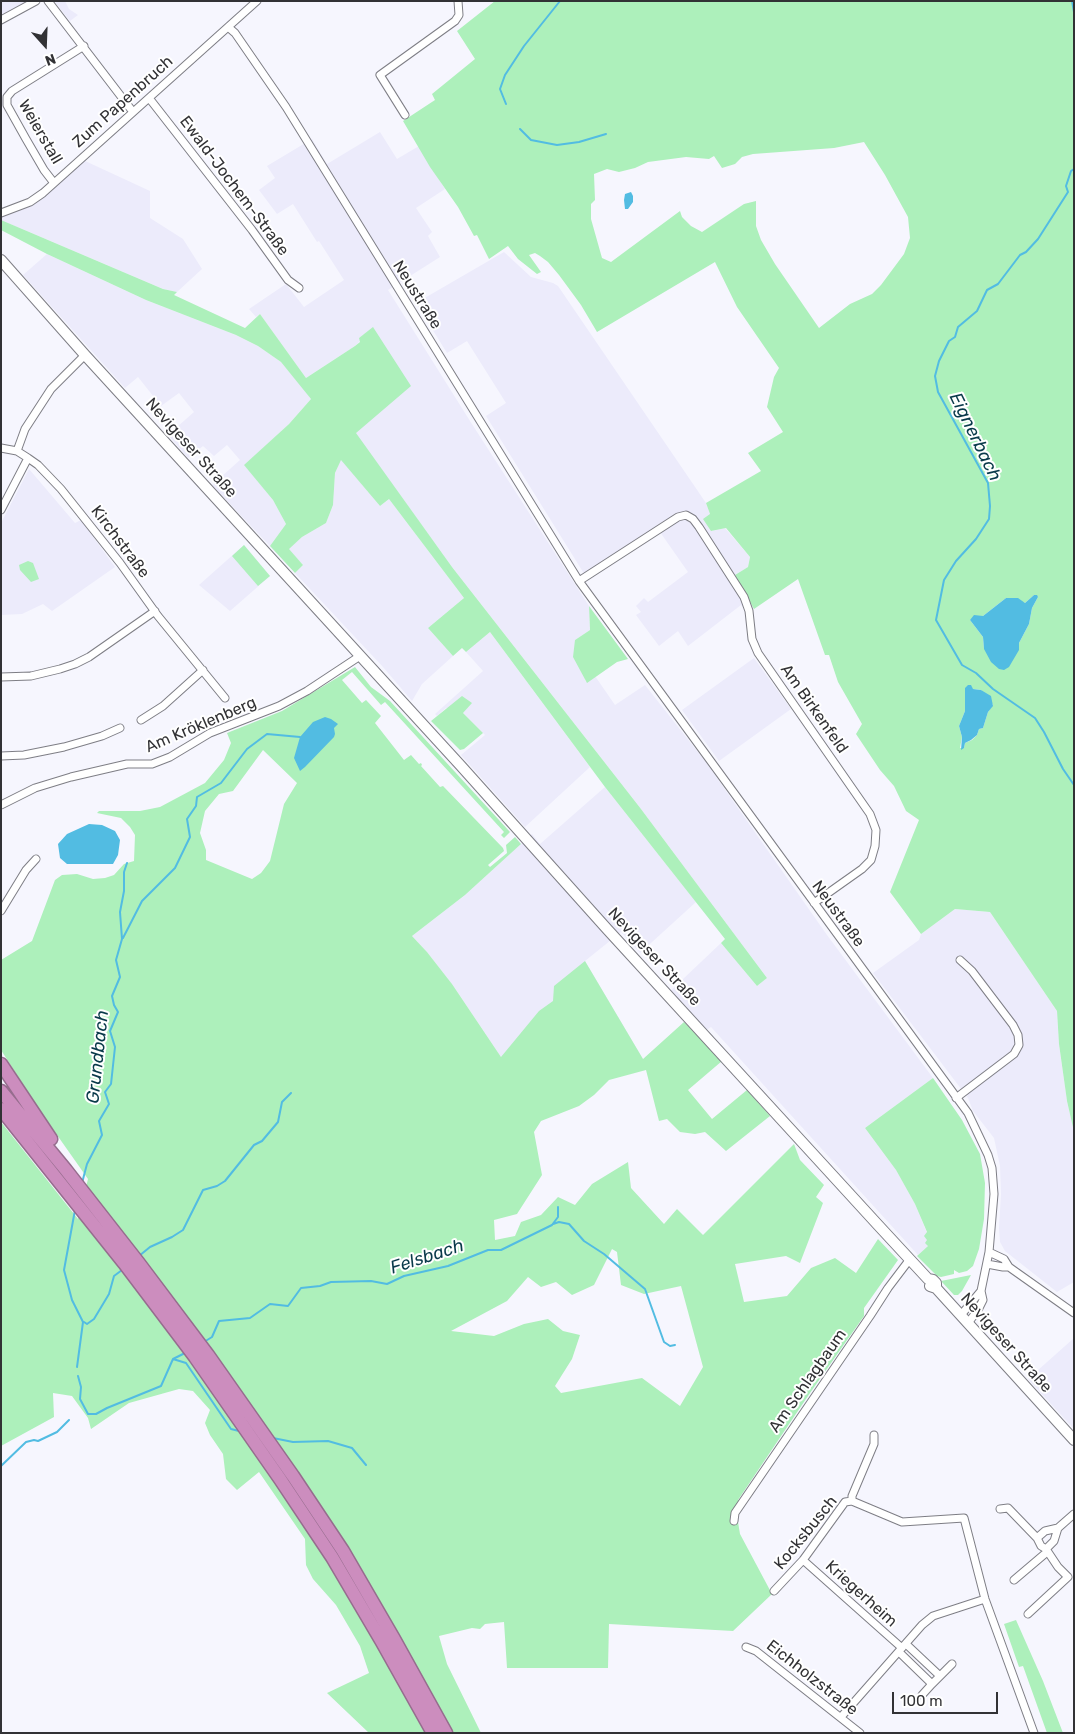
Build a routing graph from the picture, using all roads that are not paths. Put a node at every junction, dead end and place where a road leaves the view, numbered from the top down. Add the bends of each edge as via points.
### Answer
1 (36, 1) edge
2 (48, 1) edge
3 (257, 1) edge
4 (458, 1) edge
5 (1, 20) edge
6 (228, 26) junction
7 (84, 46) junction
8 (149, 98) junction
9 (133, 112) junction
10 (405, 115) dead end
11 (54, 183) junction
12 (1, 212) edge
13 (1, 260) edge
14 (299, 288) dead end
15 (85, 355) junction
16 (1, 448) edge
17 (17, 451) junction
18 (28, 458) junction
19 (1, 510) edge
20 (579, 581) junction
21 (155, 611) junction
22 (360, 656) junction
23 (203, 670) junction
24 (1, 677) edge
25 (226, 698) dead end
26 (141, 720) dead end
27 (120, 728) dead end
28 (1, 756) edge
29 (1, 805) edge
30 (36, 859) dead end
31 (814, 903) junction
32 (1, 911) edge
33 (960, 960) dead end
34 (1, 1064) edge
35 (7, 1097) edge
36 (956, 1098) junction
37 (989, 1252) junction
38 (910, 1259) junction
39 (987, 1264) junction
40 (1009, 1267) junction
41 (1074, 1313) edge
42 (964, 1319) junction
43 (874, 1435) dead end
44 (1074, 1440) edge
45 (852, 1501) junction
46 (1000, 1509) dead end
47 (1074, 1514) edge
48 (734, 1521) dead end
49 (1058, 1528) junction
50 (1036, 1538) junction
51 (1047, 1551) junction
52 (337, 1554) junction
53 (803, 1560) junction
54 (1014, 1580) dead end
55 (774, 1591) dead end
56 (985, 1599) junction
57 (1028, 1614) dead end
58 (746, 1647) dead end
59 (902, 1648) junction
60 (952, 1664) dead end
61 (940, 1676) junction
62 (932, 1684) junction
63 (922, 1695) dead end
64 (841, 1717) junction
65 (433, 1733) edge
66 (446, 1733) edge
67 (860, 1733) edge
68 (1034, 1733) edge

1 - 5 street
2 - 7 street
3 - 6 street, Zum Papenbruch
4 - 10 street via 455,21 380,75
6 - 8 street, Zum Papenbruch
6 - 20 street, Neustraße via 286,107
7 - 9 street
7 - 11 street, Weierstall via 6,97 7,105
8 - 9 street, Zum Papenbruch
8 - 14 street, Ewald-Jochem-Straße via 288,280
9 - 11 street, Zum Papenbruch
11 - 12 street, Zum Papenbruch via 30,202
13 - 15 main road, Nevigeser Straße
15 - 17 street via 51,390 25,429
15 - 22 main road, Nevigeser Straße
16 - 17 street, Kirchstraße
17 - 18 street, Kirchstraße
18 - 19 street
18 - 21 street, Kirchstraße via 83,515
20 - 31 street, Neustraße
20 - 31 street, Am Birkenfeld via 678,517 686,515 697,524 744,598 752,639 758,652 870,814 876,830 871,860
21 - 23 street, Kirchstraße
21 - 24 street via 75,664 31,676
22 - 29 street, Am Kröklenberg via 279,706 210,733 170,757 152,764 127,764 71,777 35,788
22 - 38 main road, Nevigeser Straße
23 - 25 street, Kirchstraße
23 - 26 street via 163,706
27 - 28 street via 64,747
30 - 32 street
31 - 36 street, Neustraße
33 - 36 street via 1014,1025 1019,1045 1014,1054
34 - 35 highway
35 - 52 highway via 124,1264
35 - 52 highway via 208,1355 293,1476
36 - 37 street, Neustraße via 979,1134 992,1168 994,1194
37 - 39 street, Neustraße
37 - 40 street via 1007,1261
38 - 42 main road, Nevigeser Straße via 936,1283 936,1288
38 - 48 street, Am Schlagbaum via 735,1513
39 - 40 street
39 - 42 street, Neustraße via 981,1291
40 - 41 street
42 - 44 main road, Nevigeser Straße
43 - 45 street, Kocksbusch via 874,1444
45 - 53 street, Kocksbusch via 845,1502
45 - 56 street via 902,1522 964,1518
46 - 50 street via 1008,1508
47 - 49 street
49 - 50 street via 1045,1531
49 - 51 street
50 - 51 street
51 - 54 street
51 - 57 street via 1068,1577
52 - 65 highway
52 - 66 highway via 394,1639
53 - 55 street, Kocksbusch
53 - 59 street, Kriegerheim
56 - 59 street, Kriegerheim via 933,1616
56 - 68 street
58 - 64 street, Eichholzstraße via 756,1651
59 - 61 street, Kriegerheim
59 - 62 street, Kriegerheim
59 - 64 street, Kriegerheim
60 - 61 street
61 - 62 street
62 - 63 street
64 - 67 street, Eichholzstraße

